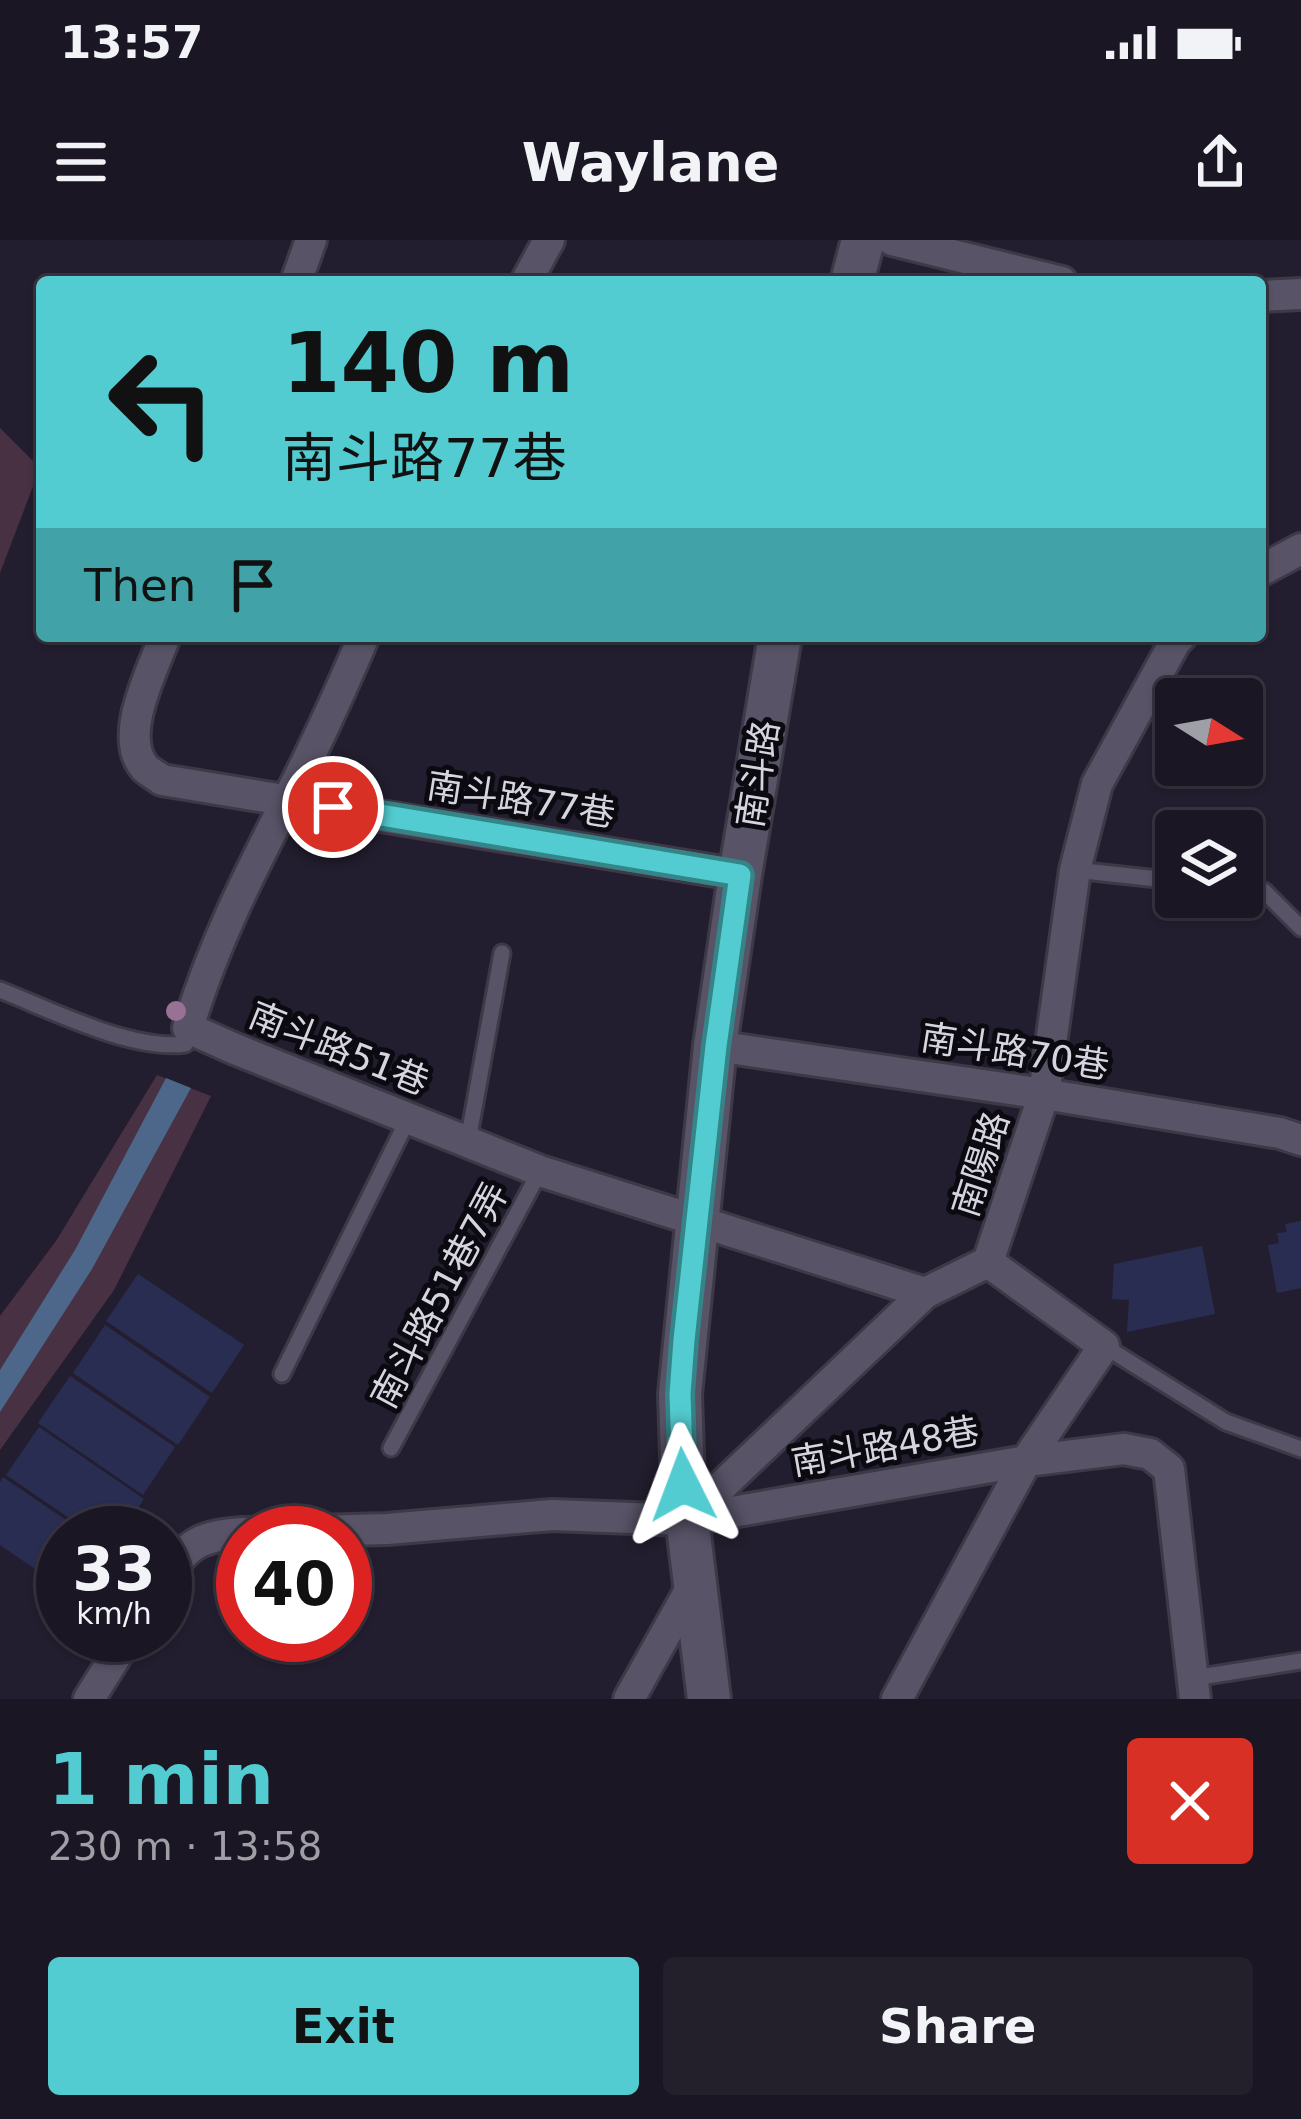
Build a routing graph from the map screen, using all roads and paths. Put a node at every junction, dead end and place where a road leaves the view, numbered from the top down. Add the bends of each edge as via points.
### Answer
1 (311, 240) edge
2 (549, 240) edge
3 (863, 240) edge
4 (892, 240) edge
5 (298, 276) edge
6 (529, 276) edge
7 (854, 276) edge
8 (1038, 276) edge
9 (1301, 294) edge
10 (1266, 296) edge
11 (1301, 549) edge
12 (1266, 568) edge
13 (163, 642) edge
14 (361, 642) edge
15 (779, 642) edge
16 (1166, 642) edge
17 (288, 800) junction
18 (1075, 870) junction
19 (740, 875) junction
20 (1155, 879) edge
21 (1263, 891) edge
22 (1301, 928) edge
23 (502, 953) dead end
24 (0, 990) edge
25 (188, 1028) junction
26 (716, 1046) junction
27 (1044, 1094) junction
28 (409, 1117) junction
29 (1301, 1140) edge
30 (468, 1142) junction
31 (540, 1171) junction
32 (697, 1222) junction
33 (988, 1262) junction
34 (925, 1293) junction
35 (1104, 1346) junction
36 (282, 1374) dead end
37 (392, 1448) dead end
38 (1301, 1449) edge
39 (1026, 1461) junction
40 (686, 1520) junction
41 (372, 1529) edge
42 (693, 1585) junction
43 (1301, 1660) edge
44 (112, 1662) edge
45 (1194, 1688) edge
46 (88, 1699) edge
47 (629, 1699) edge
48 (709, 1699) edge
49 (897, 1699) edge

1 - 5 street
2 - 6 street
3 - 7 street
4 - 8 street
9 - 10 street
11 - 12 street
13 - 17 street, 南斗路77巷 via 134,735 146,770 162,780
14 - 17 street, 南斗路51巷
15 - 19 street, 南斗路
16 - 18 street, 南陽路 via 1097,784
17 - 19 street, 南斗路77巷
17 - 25 street, 南斗路51巷 via 236,902
18 - 20 lane
18 - 27 street, 南陽路
19 - 26 street, 南斗路
21 - 22 lane
23 - 30 lane
24 - 25 lane via 137,1042 184,1044
25 - 28 street, 南斗路51巷
26 - 27 street, 南斗路70巷
26 - 32 street, 南斗路
27 - 29 street, 南斗路70巷
27 - 33 street, 南陽路
28 - 30 street, 南斗路51巷
28 - 36 lane
30 - 31 street, 南斗路51巷
31 - 32 street, 南斗路51巷
31 - 37 lane, 南斗路51巷7弄
32 - 34 street, 南斗路51巷
32 - 40 street, 南斗路 via 680,1394
33 - 34 street
33 - 35 street, 南陽路
34 - 40 street
35 - 38 lane via 1226,1422
35 - 39 street
39 - 40 street, 南斗路48巷
39 - 45 street, 南斗路48巷 via 1124,1450 1150,1454 1169,1469
39 - 49 street
40 - 41 street, 南斗路48巷 via 552,1515
40 - 42 street, 南斗路
42 - 47 street
42 - 48 street, 南斗路
43 - 45 lane
44 - 46 street

